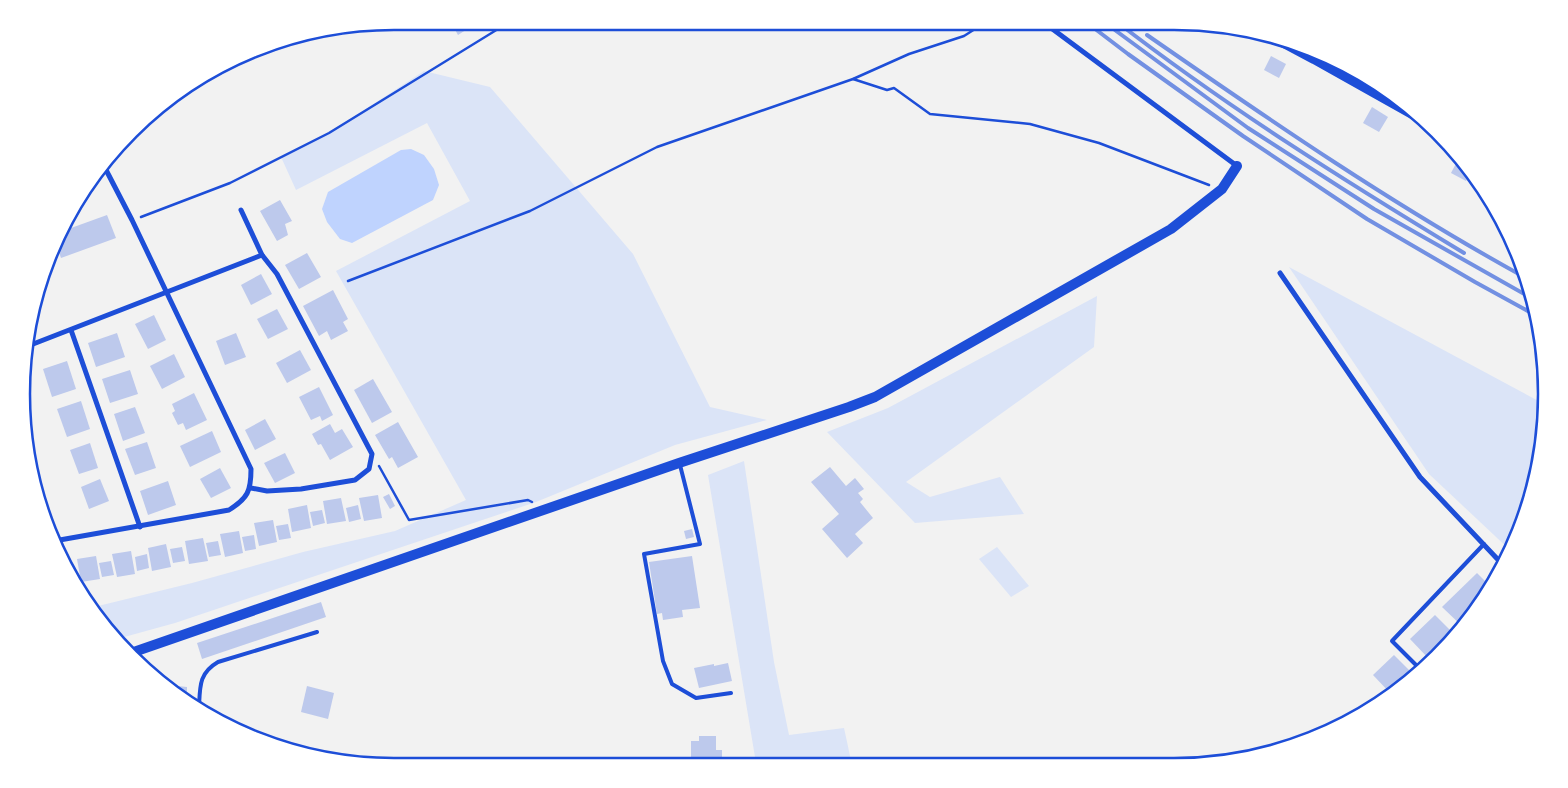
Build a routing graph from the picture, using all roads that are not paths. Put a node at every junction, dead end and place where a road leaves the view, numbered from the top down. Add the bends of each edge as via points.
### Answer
1 (1054, 30) edge
2 (1309, 56) edge
3 (1396, 105) edge
4 (1238, 166) joint
5 (106, 170) edge
6 (241, 210) dead end
7 (262, 255) junction
8 (1280, 273) dead end
9 (167, 292) junction
10 (71, 330) junction
11 (33, 344) edge
12 (680, 463) junction
13 (250, 488) junction
14 (140, 527) junction
15 (61, 541) edge
16 (1484, 544) junction
17 (1498, 559) edge
18 (318, 632) dead end
19 (137, 651) edge
20 (1417, 665) edge
21 (731, 693) dead end
22 (200, 702) edge

1 - 4 street
2 - 3 main road
4 - 12 main road via 1222,189 1172,229 874,397
5 - 9 street
6 - 7 street
7 - 9 street
7 - 13 street via 276,274 372,454 370,469 355,480 284,490
8 - 16 street via 1420,477
9 - 10 street
9 - 13 street via 251,469
10 - 11 street
10 - 14 street
12 - 19 main road
12 - 21 lane via 700,544 644,554 663,661 672,684 696,698
13 - 14 street via 229,510
14 - 15 street
16 - 17 street
16 - 20 lane via 1392,641
18 - 22 lane via 210,666 202,679

